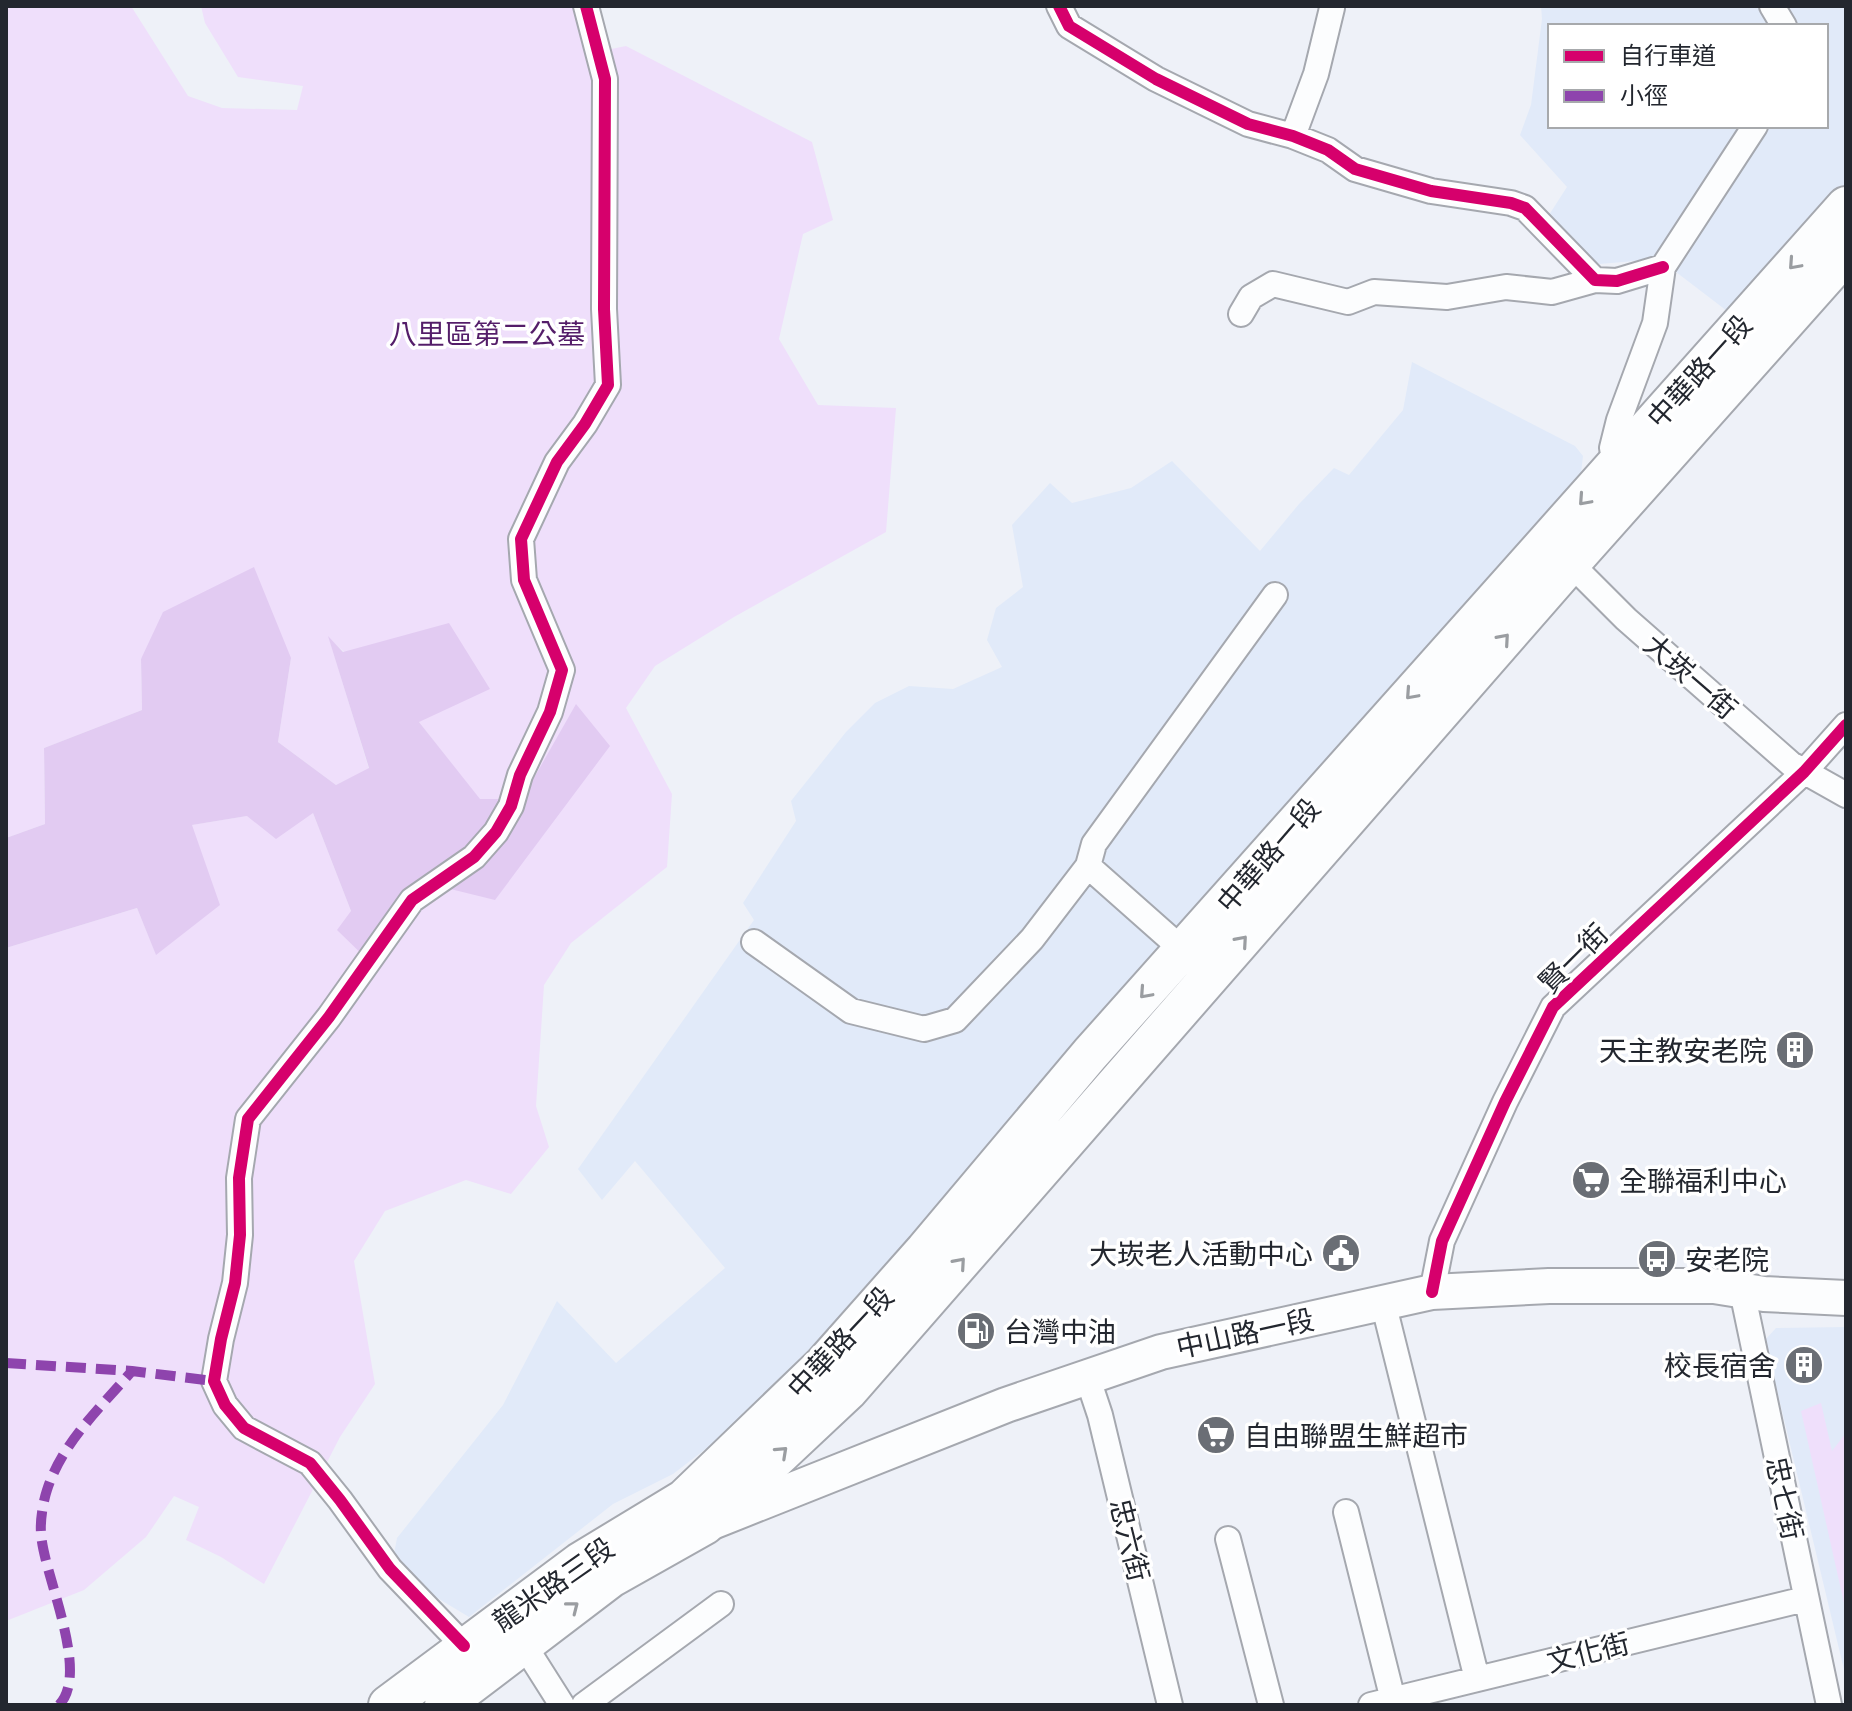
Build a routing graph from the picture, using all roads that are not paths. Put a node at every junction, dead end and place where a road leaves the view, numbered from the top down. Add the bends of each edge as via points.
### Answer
1 (586, 6) edge
2 (1059, 6) edge
3 (1772, 6) edge
4 (1332, 8) edge
5 (1783, 24) edge
6 (1754, 128) edge
7 (1293, 136) junction
8 (1846, 206) edge
9 (1846, 254) edge
10 (1663, 267) junction
11 (1595, 280) junction
12 (1241, 314) dead end
13 (1631, 472) junction
14 (1559, 553) junction
15 (1275, 595) dead end
16 (1846, 725) edge
17 (1804, 772) junction
18 (1846, 795) edge
19 (1088, 866) junction
20 (754, 942) dead end
21 (1184, 951) junction
22 (1742, 1291) junction
23 (1432, 1292) junction
24 (1846, 1298) edge
25 (1383, 1302) junction
26 (1087, 1376) junction
27 (694, 1512) junction
28 (1346, 1512) dead end
29 (1228, 1539) dead end
30 (1805, 1599) junction
31 (721, 1604) dead end
32 (524, 1645) junction
33 (464, 1646) junction
34 (1477, 1679) junction
35 (419, 1700) edge
36 (1382, 1702) edge
37 (562, 1705) edge
38 (584, 1705) edge
39 (1170, 1705) edge
40 (1271, 1705) edge
41 (1829, 1705) edge

1 - 33 street via 605,79 608,385 557,462 521,539 524,580 562,670 550,712 496,832 474,857 412,900 248,1119 239,1178 235,1283 214,1381 244,1428 310,1463 390,1569
2 - 7 street via 1069,26 1156,79 1248,124
3 - 5 street
4 - 7 street
6 - 10 street
7 - 11 street via 1328,150 1355,169 1431,191 1525,208
8 -> 13 main road, 中華路一段
9 - 13 main road, 中華路一段
10 - 11 street via 1617,281
10 - 13 street via 1655,323 1612,448
11 - 12 street via 1552,292 1506,287 1447,297 1374,292 1348,302 1273,284 1251,297
13 - 14 main road, 中華路一段
14 - 17 street, 大崁一街 via 1626,619
14 -> 21 main road, 中華路一段
27 -> 14 main road, 中華路一段 via 848,1391
15 - 19 street via 1094,844
16 - 17 street, 賢一街
17 - 18 street, 大崁一街
17 - 23 street, 賢一街 via 1553,1007 1442,1241
19 - 20 street via 1032,939 955,1020 924,1029 851,1011
19 - 21 street
21 -> 27 main road, 中華路一段
22 - 23 main road, 中山路一段 via 1714,1286 1549,1286
22 - 24 main road, 中山路一段
22 - 30 street, 忠七街
23 - 25 main road, 中山路一段
25 - 26 main road, 中山路一段 via 1161,1352
25 - 34 street
26 - 27 main road, 中山路一段 via 882,1453
26 - 39 street, 忠六街
32 -> 27 main road, 龍米路三段
27 - 33 main road, 龍米路三段 via 580,1562
28 - 36 street
29 - 40 street
30 - 34 street, 文化街
30 - 41 street, 忠七街
31 - 38 street
32 - 35 main road, 龍米路三段
32 - 37 street
33 - 35 main road, 龍米路三段
34 - 36 street, 文化街

